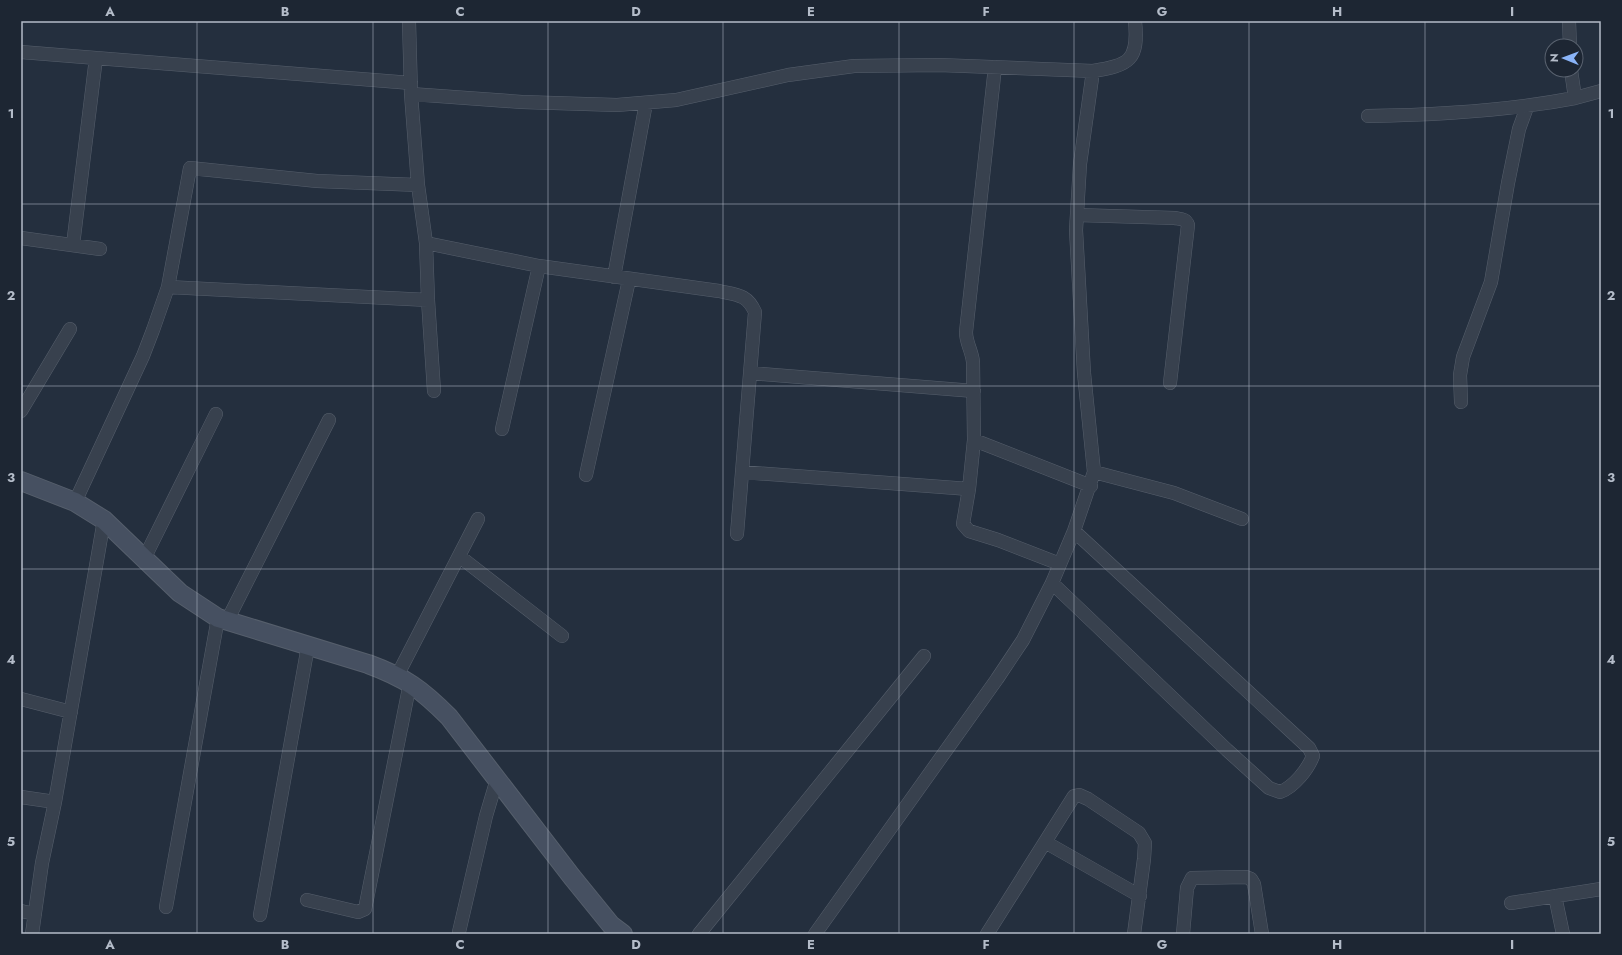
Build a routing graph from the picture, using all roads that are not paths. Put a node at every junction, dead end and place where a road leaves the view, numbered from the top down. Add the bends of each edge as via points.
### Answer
1 (409, 21) edge
2 (1135, 21) edge
3 (1569, 21) edge
4 (1570, 38) edge
5 (21, 52) edge
6 (96, 58) junction
7 (995, 67) junction
8 (1093, 70) junction
9 (1572, 78) edge
10 (411, 89) junction
11 (1601, 91) edge
12 (1575, 98) junction
13 (646, 103) junction
14 (1527, 107) junction
15 (1368, 116) dead end
16 (418, 185) junction
17 (1077, 215) junction
18 (21, 238) edge
19 (426, 243) junction
20 (73, 245) junction
21 (100, 249) dead end
22 (539, 266) junction
23 (614, 277) junction
24 (629, 280) junction
25 (168, 286) junction
26 (428, 300) junction
27 (70, 329) dead end
28 (750, 373) junction
29 (1170, 383) dead end
30 (434, 391) dead end
31 (974, 391) junction
32 (1461, 402) dead end
33 (21, 411) edge
34 (216, 414) dead end
35 (329, 420) dead end
36 (502, 429) dead end
37 (974, 440) junction
38 (742, 472) junction
39 (1094, 472) junction
40 (586, 475) dead end
41 (21, 482) edge
42 (1090, 486) junction
43 (969, 489) junction
44 (75, 502) junction
45 (478, 519) dead end
46 (1242, 519) dead end
47 (104, 520) junction
48 (1074, 531) junction
49 (738, 534) dead end
50 (459, 556) junction
51 (144, 559) junction
52 (1060, 564) junction
53 (1052, 583) junction
54 (222, 620) junction
55 (562, 636) dead end
56 (308, 646) junction
57 (924, 656) dead end
58 (404, 679) junction
59 (21, 699) edge
60 (71, 712) junction
61 (498, 779) junction
62 (21, 797) edge
63 (55, 802) junction
64 (1045, 842) junction
65 (1601, 889) edge
66 (1140, 896) junction
67 (1555, 896) junction
68 (307, 900) dead end
69 (1511, 903) dead end
70 (166, 907) dead end
71 (21, 911) edge
72 (35, 914) junction
73 (260, 915) dead end
74 (613, 931) edge
75 (459, 932) dead end
76 (32, 934) edge
77 (699, 934) edge
78 (814, 934) edge
79 (986, 934) edge
80 (1134, 934) edge
81 (1183, 934) edge
82 (1262, 934) edge
83 (1564, 934) edge

1 - 10 street
2 - 8 street via 1136,42 1133,55 1126,62
3 - 4 street
5 - 6 street
6 - 10 street
6 - 20 street
7 - 8 street
7 - 13 street via 854,66 788,75 676,100
7 - 31 street via 966,332 972,355
8 - 17 street via 1080,164
9 - 12 street
10 - 13 street via 537,103
10 - 16 street
11 - 12 street
12 - 14 street
13 - 23 street
14 - 15 street
14 - 32 street via 1519,129 1491,282 1464,357 1460,375
16 - 19 street
16 - 25 street via 317,181 190,168
17 - 29 street via 1175,218 1187,222
17 - 39 street via 1083,366
18 - 20 street
19 - 22 street
19 - 26 street
20 - 21 street
22 - 23 street
22 - 36 street
23 - 24 street
24 - 28 street via 743,296 751,303 755,312
24 - 40 street
25 - 26 street
25 - 44 street via 143,356
26 - 30 street
27 - 33 street
28 - 31 street
28 - 38 street
31 - 37 street
34 - 51 street
35 - 54 street
37 - 42 street
37 - 43 street
38 - 43 street
38 - 49 street
39 - 42 street
39 - 46 street via 1174,493
41 - 44 street
42 - 48 street
43 - 52 street via 963,524 965,528
44 - 47 street
45 - 50 street
47 - 51 street
47 - 60 street
48 - 52 street
48 - 53 street via 1309,748 1313,756 1311,762 1288,789 1280,792 1270,788
50 - 55 street
50 - 58 street
51 - 54 street via 180,593
52 - 53 street
53 - 78 street via 1023,640 997,679
54 - 56 street
54 - 70 street
56 - 58 street via 368,664
56 - 73 street
57 - 77 street
58 - 61 street via 429,697 449,717
58 - 68 street via 365,909 358,912
59 - 60 street
60 - 63 street
61 - 74 street
61 - 75 street via 486,816
62 - 63 street
63 - 72 street via 42,863
64 - 66 street
64 - 66 street via 1074,796 1088,799 1139,833 1145,843
64 - 79 street
65 - 67 street
66 - 80 street
67 - 69 street
67 - 83 street
71 - 72 street
72 - 76 street
81 - 82 street via 1188,888 1192,878 1235,877 1246,877 1254,884

